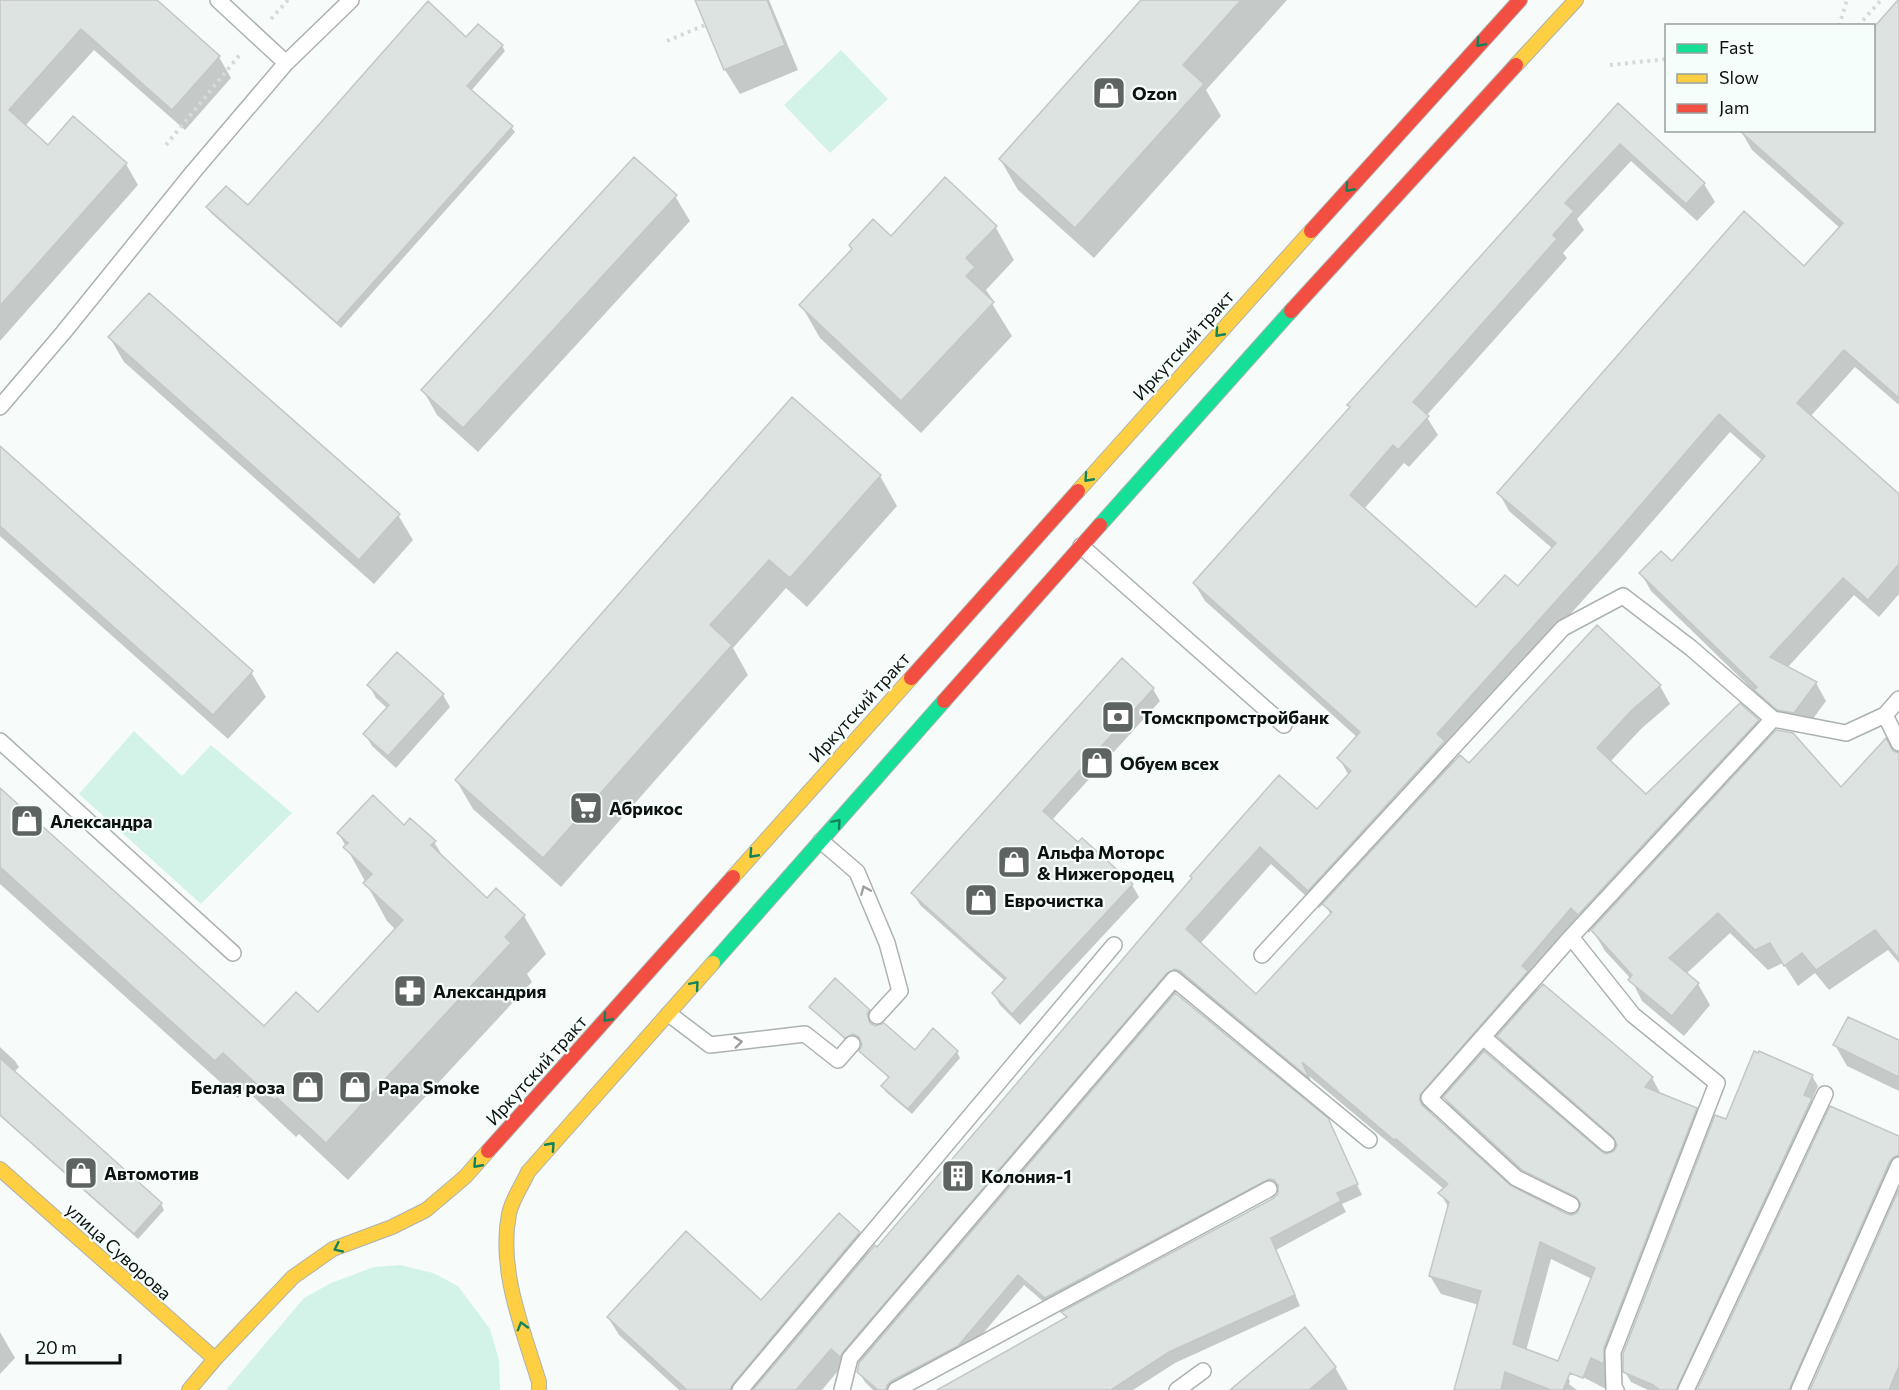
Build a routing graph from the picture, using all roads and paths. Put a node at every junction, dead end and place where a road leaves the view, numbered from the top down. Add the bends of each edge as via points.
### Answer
1 (218, 0) edge
2 (351, 0) edge
3 (1520, 0) edge
4 (1576, 0) edge
5 (1847, 0) edge
6 (1881, 0) edge
7 (1840, 24) edge
8 (1860, 24) edge
9 (705, 25) dead end
10 (256, 35) junction
11 (667, 41) dead end
12 (1665, 59) edge
13 (286, 63) junction
14 (1610, 65) dead end
15 (166, 145) dead end
16 (0, 408) edge
17 (1081, 546) junction
18 (1899, 699) edge
19 (1885, 715) junction
20 (1773, 719) junction
21 (1284, 725) dead end
22 (0, 741) edge
23 (1899, 742) edge
24 (821, 841) junction
25 (1571, 937) junction
26 (1114, 945) dead end
27 (233, 952) dead end
28 (1262, 955) dead end
29 (669, 1014) junction
30 (877, 1016) dead end
31 (1483, 1037) junction
32 (852, 1044) dead end
33 (1825, 1094) dead end
34 (1369, 1140) dead end
35 (1607, 1144) dead end
36 (1899, 1165) edge
37 (0, 1169) edge
38 (1269, 1190) dead end
39 (1571, 1205) dead end
40 (215, 1359) junction
41 (1203, 1371) dead end
42 (540, 1388) edge
43 (189, 1390) edge
44 (740, 1390) edge
45 (842, 1390) edge
46 (896, 1390) edge
47 (1177, 1390) edge
48 (1616, 1390) edge
49 (1686, 1390) edge
50 (1799, 1390) edge

1 - 10 lane
2 - 13 lane
3 -> 40 main road, Иркутский тракт via 465,1177 426,1210 333,1249 293,1277
4 - 17 main road
5 - 7 path
6 - 8 path
9 - 11 path
10 - 13 lane
10 - 15 path
12 - 14 path
13 - 16 lane
17 - 21 lane
24 -> 17 main road
18 - 19 lane
19 - 20 lane via 1846,733
19 - 23 lane
20 - 25 lane
20 - 28 lane via 1623,596 1563,628
22 - 27 lane
29 -> 24 main road
30 -> 24 lane via 900,990 887,943 857,872
25 - 31 lane
25 - 48 lane via 1632,1015 1717,1083 1612,1352
26 - 44 lane
29 -> 32 lane via 710,1046 805,1034 838,1060
42 -> 29 main road via 505,1256 509,1215 528,1172
31 - 35 lane
31 - 39 lane via 1429,1098 1516,1178
33 - 49 lane
34 - 45 lane via 1173,979 850,1358
36 - 50 lane
37 - 40 main road, улица Суворова
38 - 46 lane
40 - 43 main road, Иркутский тракт
41 - 47 lane

